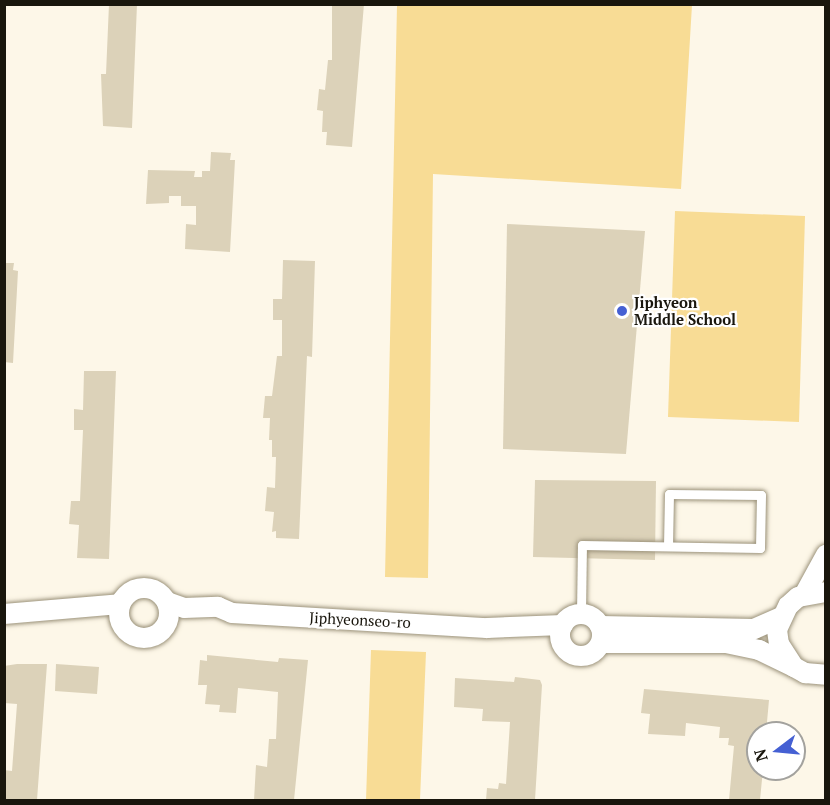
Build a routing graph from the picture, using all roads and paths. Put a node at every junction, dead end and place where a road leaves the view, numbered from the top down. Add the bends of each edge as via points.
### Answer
1 (668, 546) junction
2 (825, 555) edge
3 (825, 592) edge
4 (804, 595) junction
5 (167, 602) junction
6 (120, 612) junction
7 (232, 613) junction
8 (4, 614) edge
9 (582, 614) junction
10 (781, 617) junction
11 (166, 625) junction
12 (4, 626) edge
13 (563, 634) junction
14 (600, 635) junction
15 (794, 667) junction
16 (825, 675) edge

1 - 1 lane via 760,548 761,495 669,494
1 - 9 lane via 582,545
2 - 4 street
3 - 4 street
4 - 10 street via 788,606
5 - 6 street via 156,591 140,588 131,591
5 - 7 street, Jiphyeonseo-ro via 184,608 218,607
5 - 11 street
6 - 8 street
6 - 11 street via 138,638 155,636
6 - 12 street via 98,618
7 - 11 street, Jiphyeonseo-ro via 218,621 182,620
7 - 13 street, Jiphyeonseo-ro
9 - 13 street via 569,618
9 - 14 street via 594,618
10 - 14 street via 754,629
10 - 15 street via 779,644
13 - 14 street via 578,655 591,653
14 - 15 street via 726,643 759,650
15 - 16 street

